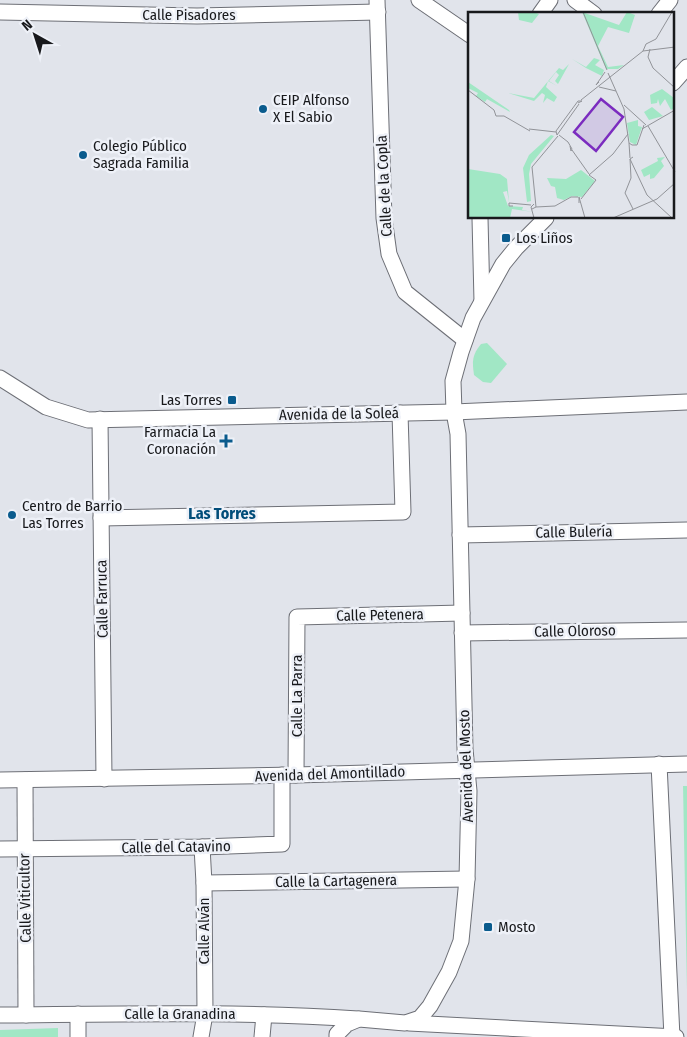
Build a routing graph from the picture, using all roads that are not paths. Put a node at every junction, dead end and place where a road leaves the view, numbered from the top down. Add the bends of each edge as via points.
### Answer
1 (419, 0) edge
2 (550, 0) edge
3 (575, 0) edge
4 (670, 0) edge
5 (377, 6) edge
6 (99, 7) edge
7 (0, 12) edge
8 (541, 12) edge
9 (591, 12) edge
10 (661, 12) edge
11 (468, 33) edge
12 (480, 219) edge
13 (545, 219) edge
14 (482, 302) junction
15 (465, 340) junction
16 (0, 378) edge
17 (687, 402) edge
18 (454, 412) junction
19 (400, 413) junction
20 (100, 419) junction
21 (101, 518) junction
22 (687, 530) edge
23 (460, 535) junction
24 (462, 613) junction
25 (297, 617) joint
26 (687, 630) edge
27 (462, 632) junction
28 (659, 764) junction
29 (687, 764) edge
30 (466, 770) junction
31 (289, 775) junction
32 (104, 779) junction
33 (0, 780) edge
34 (24, 780) junction
35 (202, 847) junction
36 (24, 848) junction
37 (0, 849) edge
38 (467, 879) junction
39 (204, 883) junction
40 (78, 1014) junction
41 (205, 1014) junction
42 (0, 1015) edge
43 (26, 1015) junction
44 (264, 1015) junction
45 (359, 1019) junction
46 (405, 1023) junction
47 (78, 1037) edge
48 (201, 1037) edge
49 (262, 1037) edge
50 (337, 1037) edge
51 (672, 1037) edge
52 (676, 1037) edge

1 - 11 street
2 - 8 street
3 - 9 street
4 - 10 street
5 - 6 street, Calle Pisadores via 196,16
5 - 15 street, Calle de la Copla via 384,218 389,254 405,292
6 - 7 street, Calle Pisadores
12 - 14 street
13 - 14 street, Avenida del Mosto via 503,264
14 - 15 street, Avenida del Mosto
15 - 18 street, Avenida del Mosto via 453,381
16 - 20 street, Avenida de la Soleá via 46,407 88,420
17 - 18 street, Avenida de la Soleá
18 - 19 street, Avenida de la Soleá
18 - 23 street, Avenida del Mosto via 458,434
19 - 20 street, Avenida de la Soleá
19 - 21 street via 403,512
20 - 21 street, Calle Farruca
21 - 32 street, Calle Farruca
22 - 23 street, Calle Bulería
23 - 24 street, Avenida del Mosto
24 - 25 street, Calle Petenera
24 - 27 street, Avenida del Mosto
25 - 31 street, Calle La Parra
26 - 27 street, Calle Oloroso
27 - 30 street, Avenida del Mosto
28 - 29 street, Avenida del Amontillado
28 - 30 street, Avenida del Amontillado
28 - 51 street
30 - 31 street, Avenida del Amontillado
30 - 38 street, Avenida del Mosto via 469,791
31 - 32 street, Avenida del Amontillado
31 - 35 street, Calle del Catavino via 282,844
32 - 34 street, Avenida del Amontillado
33 - 34 street, Avenida del Amontillado
34 - 36 street, Calle Viticultor
35 - 36 street, Calle del Catavino
35 - 39 street, Calle Alván
36 - 37 street, Calle del Catavino
36 - 43 street, Calle Viticultor
38 - 39 street, Calle la Cartagenera
38 - 46 street, Avenida del Mosto via 462,941 449,972 420,1018
39 - 41 street, Calle Alván
40 - 41 street, Calle la Granadina
40 - 43 street, Calle la Granadina
40 - 47 street
41 - 44 street, Calle la Granadina
41 - 48 street, Calle Alván
42 - 43 street, Calle la Granadina
44 - 45 street, Calle la Granadina
44 - 49 street
45 - 46 street
45 - 50 street via 347,1024
46 - 51 street
51 - 52 street

